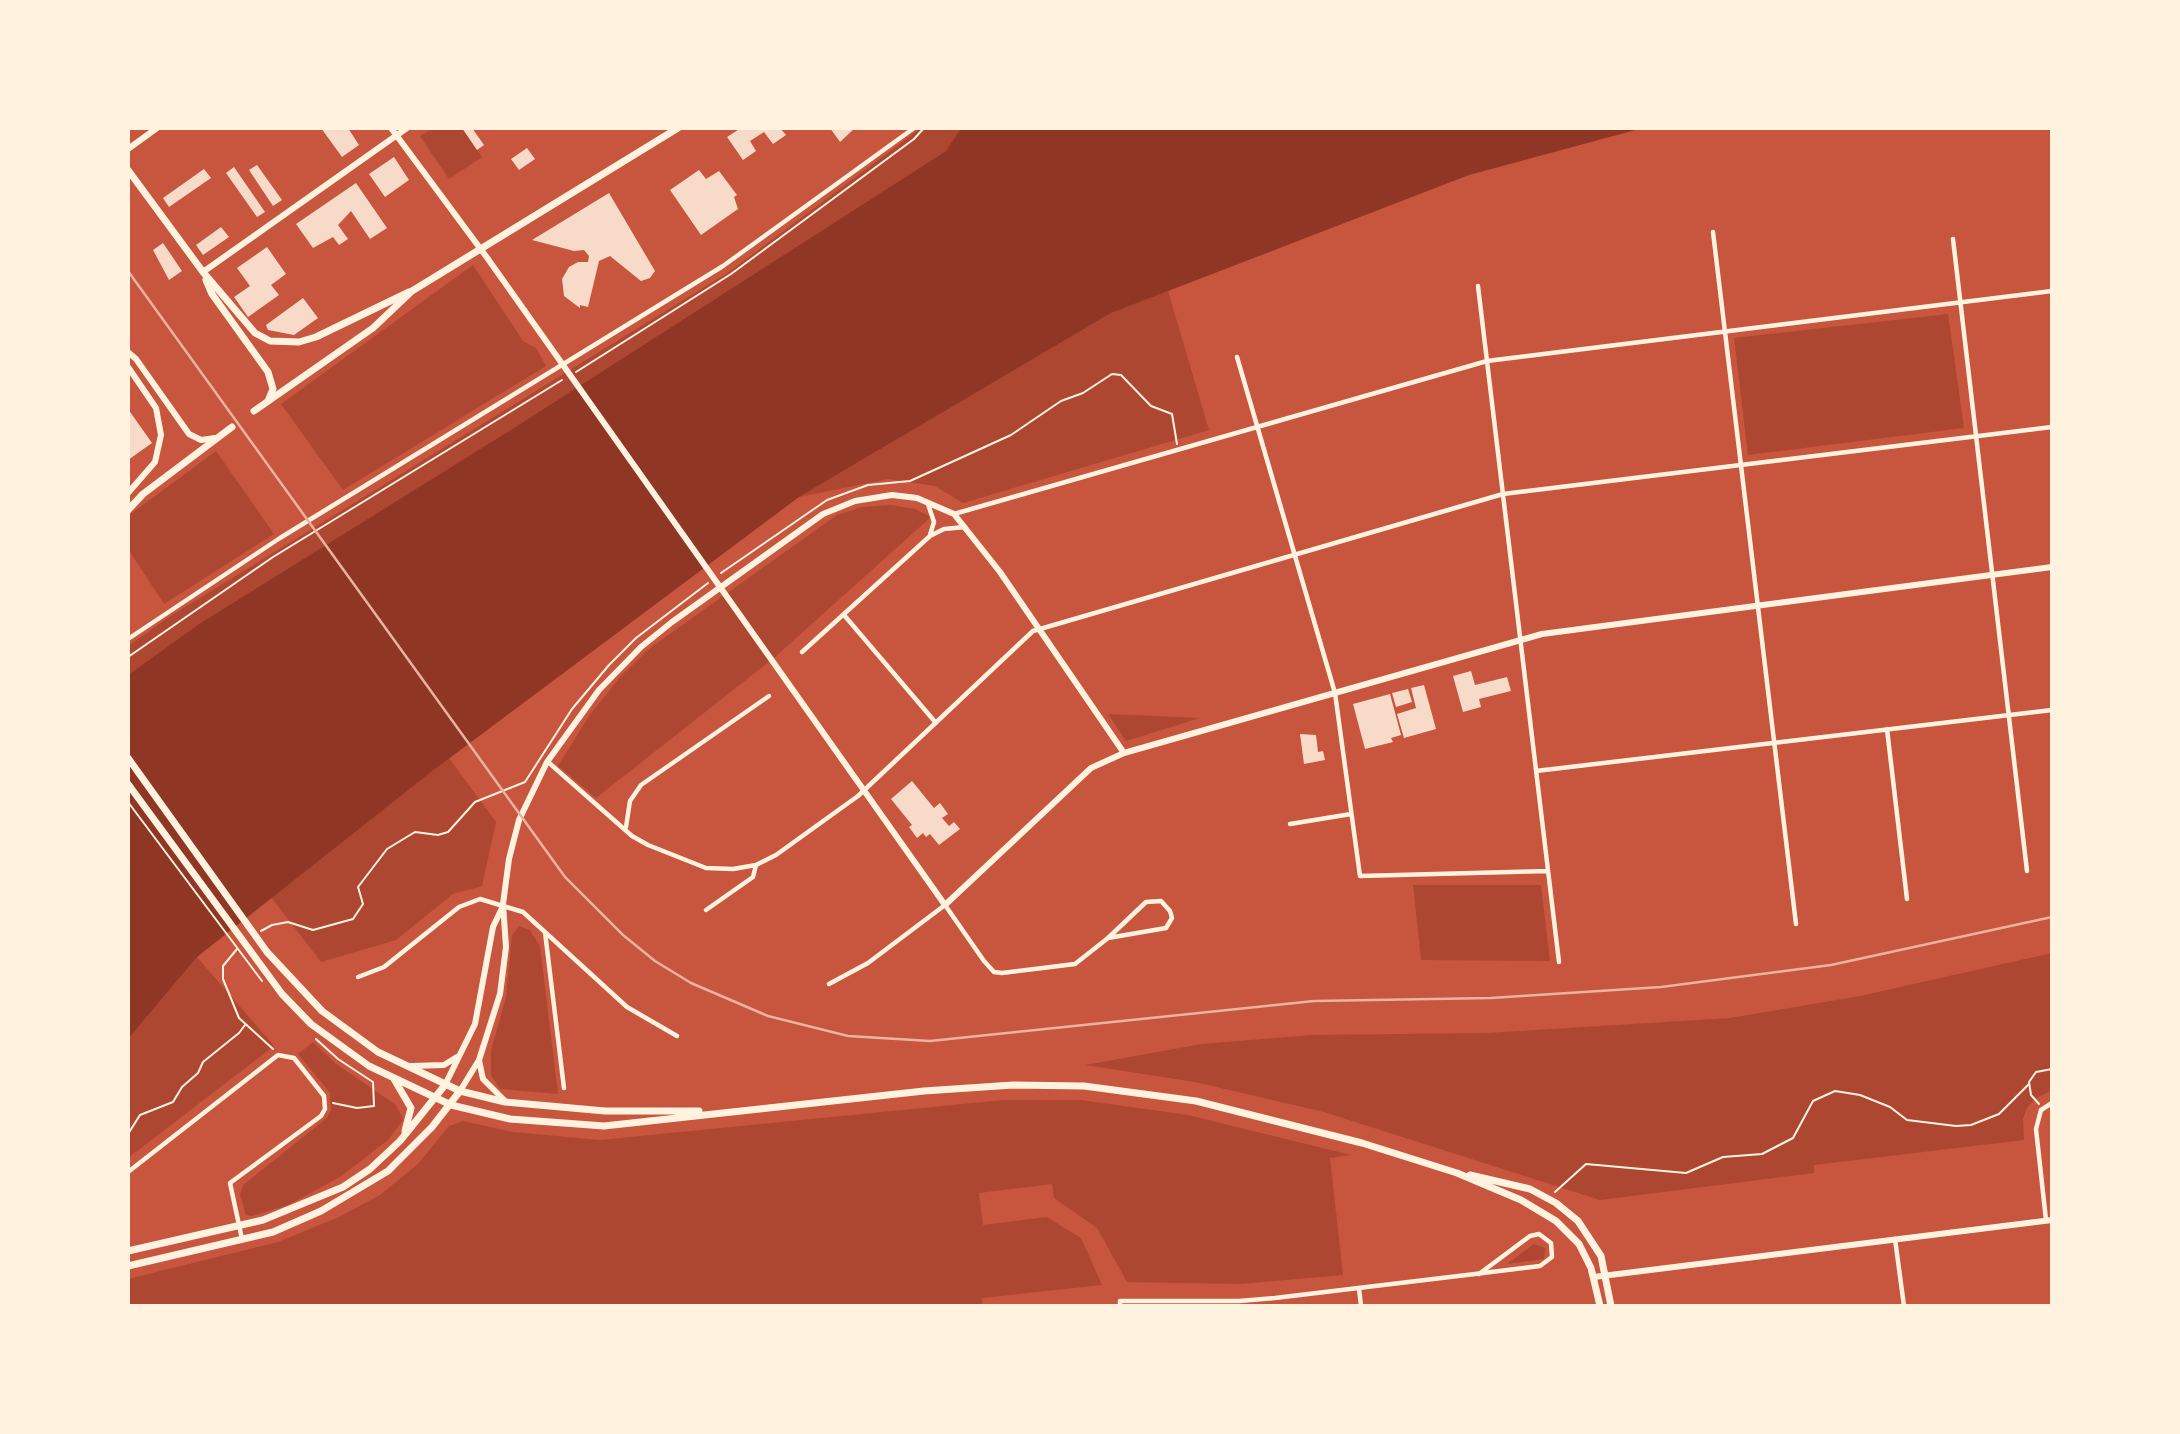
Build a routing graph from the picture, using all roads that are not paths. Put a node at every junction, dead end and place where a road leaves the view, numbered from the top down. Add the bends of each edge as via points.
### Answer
1 (157, 128) edge
2 (391, 128) edge
3 (407, 128) edge
4 (678, 128) edge
5 (915, 128) edge
6 (396, 135) junction
7 (128, 149) edge
8 (128, 170) edge
9 (1713, 232) dead end
10 (1953, 239) dead end
11 (478, 248) junction
12 (203, 272) junction
13 (1478, 286) dead end
14 (412, 291) junction
15 (2052, 291) edge
16 (1960, 302) junction
17 (1725, 331) junction
18 (128, 352) edge
19 (1237, 357) dead end
20 (1487, 361) junction
21 (128, 367) edge
22 (267, 402) junction
23 (254, 411) dead end
24 (1260, 426) junction
25 (232, 427) dead end
26 (2052, 428) edge
27 (1975, 437) junction
28 (217, 438) junction
29 (1741, 465) junction
30 (128, 493) edge
31 (143, 494) junction
32 (1503, 494) junction
33 (926, 501) junction
34 (128, 502) edge
35 (128, 510) edge
36 (954, 514) junction
37 (965, 527) junction
38 (930, 536) junction
39 (1297, 557) junction
40 (2052, 567) edge
41 (1992, 575) junction
42 (1758, 604) junction
43 (844, 615) junction
44 (1040, 629) junction
45 (128, 639) edge
46 (1521, 640) junction
47 (802, 652) dead end
48 (1335, 693) junction
49 (769, 696) dead end
50 (2052, 710) edge
51 (2008, 715) junction
52 (936, 723) junction
53 (1887, 729) junction
54 (1774, 743) junction
55 (1124, 753) junction
56 (128, 758) edge
57 (547, 762) junction
58 (1536, 771) junction
59 (128, 784) edge
60 (864, 790) junction
61 (1352, 814) junction
62 (1290, 824) dead end
63 (626, 828) junction
64 (756, 865) junction
65 (1548, 871) junction
66 (2027, 871) dead end
67 (1907, 899) dead end
68 (503, 904) junction
69 (945, 905) junction
70 (706, 910) dead end
71 (1796, 923) dead end
72 (545, 932) junction
73 (1108, 938) junction
74 (1559, 962) dead end
75 (358, 976) dead end
76 (829, 984) dead end
77 (677, 1036) dead end
78 (464, 1051) junction
79 (479, 1060) junction
80 (403, 1066) junction
81 (394, 1078) junction
82 (444, 1085) junction
83 (564, 1088) dead end
84 (460, 1091) junction
85 (436, 1099) junction
86 (505, 1102) junction
87 (2052, 1103) edge
88 (452, 1105) junction
89 (734, 1111) junction
90 (400, 1141) junction
91 (128, 1172) edge
92 (1457, 1173) junction
93 (2049, 1220) edge
94 (239, 1226) junction
95 (1895, 1239) junction
96 (242, 1240) junction
97 (128, 1251) edge
98 (128, 1266) edge
99 (1479, 1273) junction
100 (1606, 1275) junction
101 (1594, 1277) junction
102 (1359, 1288) junction
103 (1120, 1303) edge
104 (1361, 1306) edge
105 (1600, 1306) edge
106 (1611, 1306) edge
107 (1904, 1306) edge

1 - 7 street
2 - 6 street
3 - 6 street
4 - 11 main road
5 - 45 street via 723,266 280,538
6 - 11 street
6 - 12 street
8 - 12 main road
9 - 17 street
10 - 16 street
11 - 14 main road
11 - 60 street
12 - 14 main road via 255,333 285,343 316,337
12 - 22 main road via 211,293 271,378 273,389
13 - 20 street
14 - 22 main road via 373,328
15 - 16 street
16 - 17 street
16 - 27 street
17 - 20 street
17 - 29 street
18 - 28 street via 189,434 201,440
19 - 24 street
20 - 24 street
20 - 32 street
21 - 30 street via 156,408 161,435 155,462
22 - 23 main road
24 - 36 street
24 - 39 street
25 - 28 main road
26 - 27 street
27 - 29 street
27 - 41 street
28 - 31 main road
29 - 32 street
29 - 42 street
31 - 34 main road
31 - 35 main road
32 - 39 street
32 - 46 street
33 - 36 street
33 - 38 street via 933,516
33 - 57 street via 876,495 839,506 807,524 641,647 598,690
36 - 37 street
37 - 38 street
37 - 44 street
38 - 43 street
39 - 44 street
39 - 48 street
40 - 41 street
41 - 42 street
41 - 51 street
42 - 46 street
42 - 54 street
43 - 47 street
43 - 52 street
44 - 52 street
44 - 55 street
46 - 48 street
46 - 58 street
48 - 55 street
48 - 61 street
49 - 63 street via 641,785 630,801
50 - 51 street
51 - 53 street
51 - 66 street
52 - 60 street
53 - 54 street
53 - 67 street
54 - 58 street
54 - 71 street
55 - 69 street via 1083,774
56 - 80 main road via 267,952 322,1012
57 - 63 street
57 - 68 street via 514,837
58 - 65 street
59 - 81 main road via 282,995 342,1050
60 - 64 street
60 - 69 street
61 - 62 street
61 - 65 street via 1360,876
63 - 64 street via 648,845 694,865 720,869
64 - 70 street via 753,877
65 - 74 street
68 - 72 street via 523,912
68 - 75 street via 480,900 459,906 384,967
68 - 78 street via 493,928 482,994
68 - 79 street via 506,947 500,994
69 - 73 street via 994,972 1076,964
69 - 76 street via 868,963
72 - 77 street via 627,1007
72 - 83 street
73 - 73 street via 1166,928 1172,918 1170,911 1161,901 1146,902
78 - 80 street via 444,1065
78 - 82 street
79 - 84 street
79 - 86 street via 483,1079
80 - 82 main road
81 - 85 main road
81 - 90 main road via 411,1108
82 - 84 main road
82 - 85 main road
84 - 86 main road
84 - 88 main road
85 - 88 main road
85 - 90 main road
86 - 89 main road via 615,1111
87 - 93 street via 2036,1119
88 - 89 main road via 510,1119 592,1125
88 - 96 main road via 388,1171 358,1192 273,1233
89 - 92 main road via 924,1091 1084,1086 1158,1094 1268,1117
90 - 94 main road via 343,1187
91 - 94 street via 278,1055 294,1058 325,1101 321,1116 230,1183
92 - 100 main road via 1515,1184 1544,1196 1578,1221 1596,1246
92 - 101 main road via 1541,1210 1565,1228 1584,1252
93 - 95 street
94 - 96 street
94 - 97 main road
95 - 100 street
95 - 107 street
96 - 98 main road
99 - 99 street via 1545,1265 1553,1253 1551,1243 1539,1234 1530,1236
99 - 102 street
100 - 101 street
100 - 106 main road
101 - 105 main road
102 - 103 street via 1239,1301
102 - 104 street

